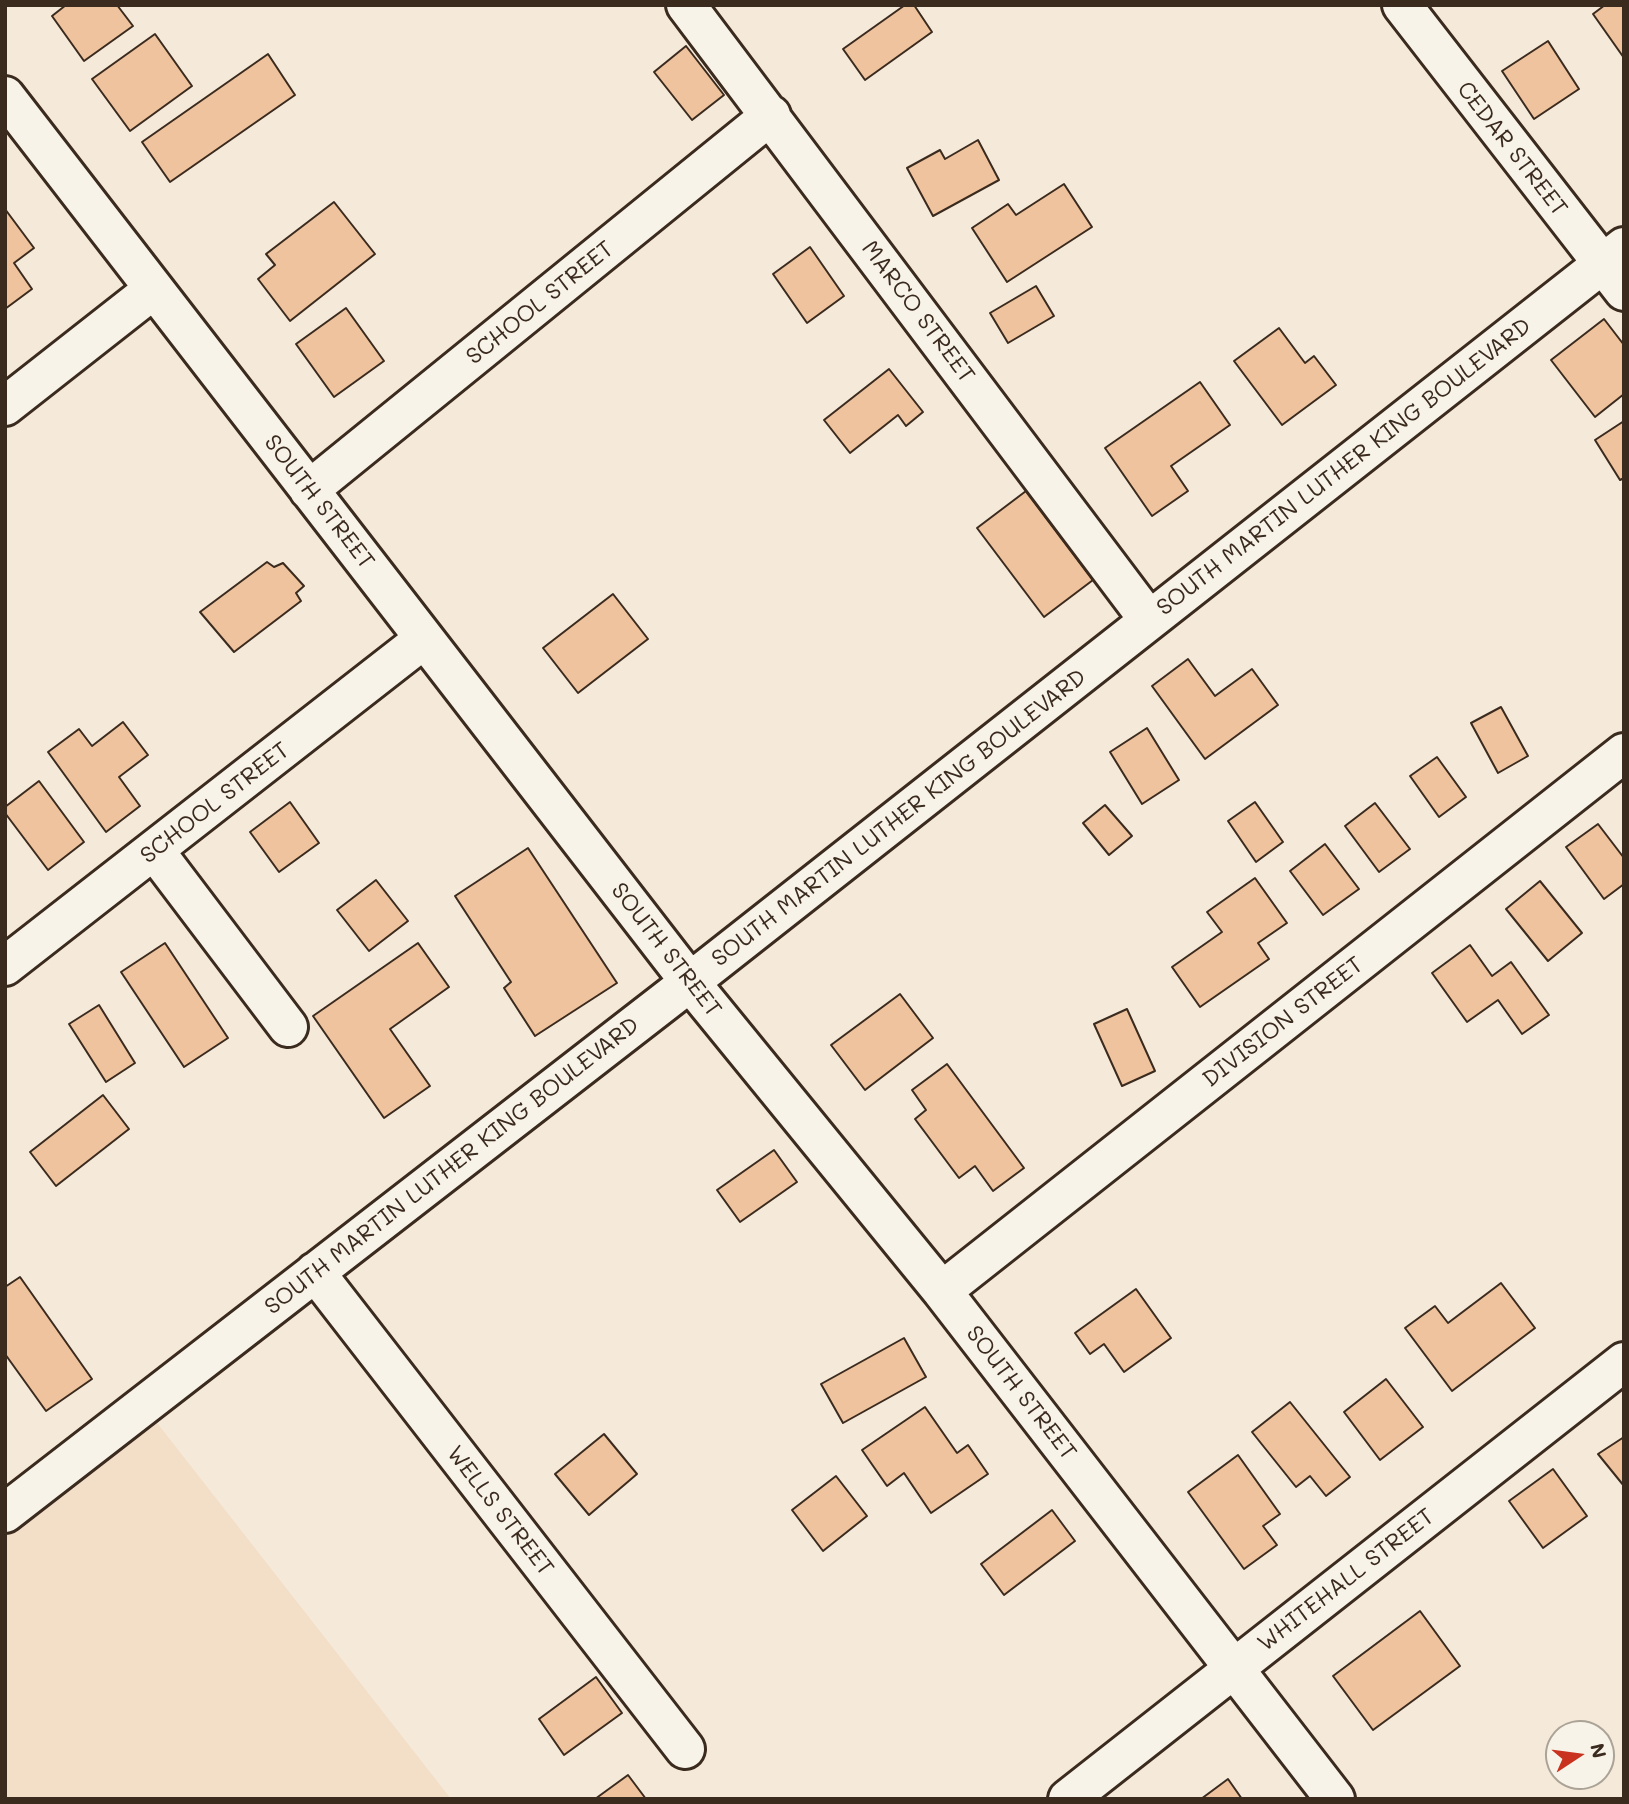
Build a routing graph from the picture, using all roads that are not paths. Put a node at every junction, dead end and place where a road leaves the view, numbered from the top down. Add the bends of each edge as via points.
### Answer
1 (686, 5) edge
2 (1402, 5) edge
3 (5, 96) edge
4 (771, 116) junction
5 (1616, 268) edge
6 (155, 289) junction
7 (5, 405) edge
8 (309, 489) junction
9 (1149, 620) junction
10 (424, 639) junction
11 (1624, 754) edge
12 (154, 850) junction
13 (5, 966) edge
14 (690, 982) junction
15 (288, 1027) dead end
16 (315, 1272) junction
17 (942, 1291) junction
18 (1624, 1362) edge
19 (5, 1513) edge
20 (1233, 1668) junction
21 (685, 1749) dead end
22 (1068, 1799) edge
23 (1335, 1799) edge

1 - 4 street, MARCO STREET
2 - 5 street, CEDAR STREET
3 - 6 street, SOUTH STREET
4 - 8 street, SCHOOL STREET
4 - 9 street, MARCO STREET
5 - 9 street, SOUTH MARTIN LUTHER KING BOULEVARD
6 - 7 street
6 - 8 street, SOUTH STREET
8 - 10 street, SOUTH STREET
9 - 14 street, SOUTH MARTIN LUTHER KING BOULEVARD
10 - 12 street, SCHOOL STREET
10 - 14 street, SOUTH STREET
11 - 17 street, DIVISION STREET
12 - 13 street, SCHOOL STREET
12 - 15 street
14 - 16 street, SOUTH MARTIN LUTHER KING BOULEVARD
14 - 17 street, SOUTH STREET
16 - 19 street, SOUTH MARTIN LUTHER KING BOULEVARD
16 - 21 street, WELLS STREET
17 - 20 street, SOUTH STREET
18 - 20 street, WHITEHALL STREET
20 - 22 street, WHITEHALL STREET
20 - 23 street, SOUTH STREET

